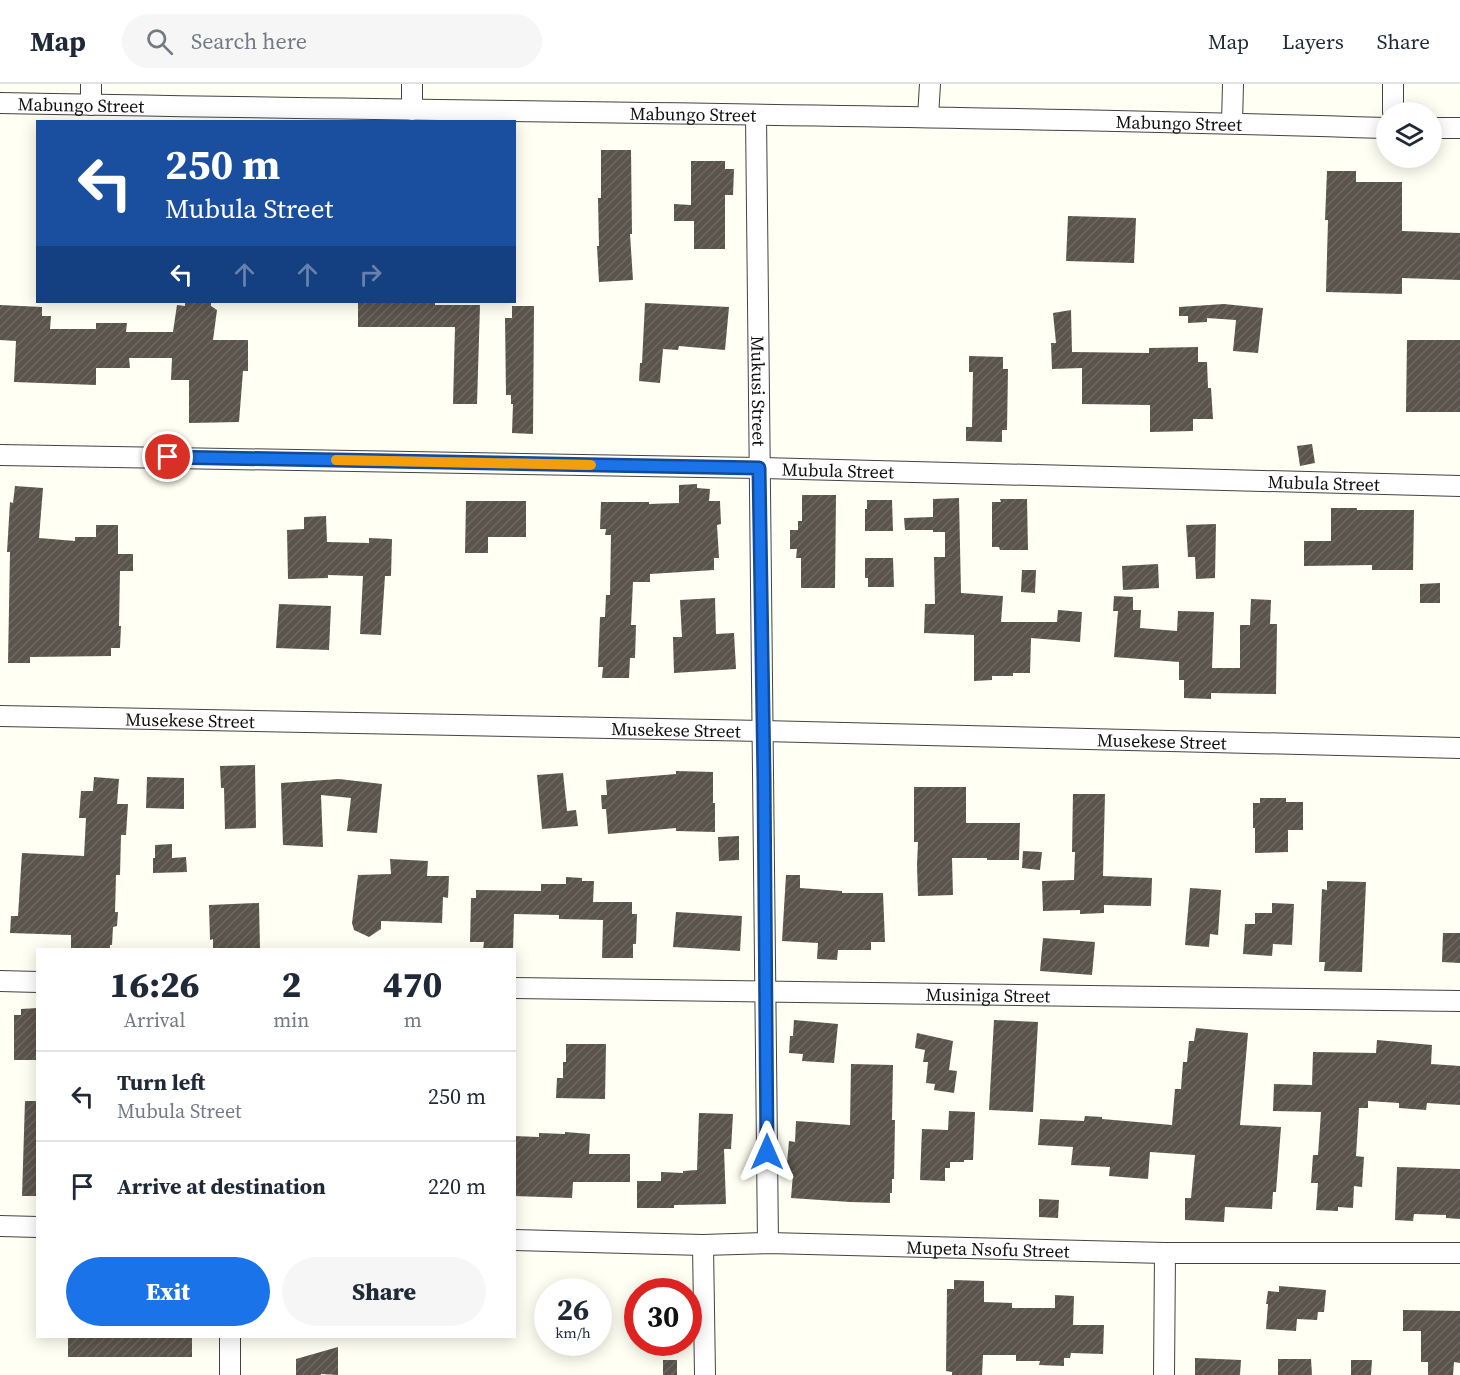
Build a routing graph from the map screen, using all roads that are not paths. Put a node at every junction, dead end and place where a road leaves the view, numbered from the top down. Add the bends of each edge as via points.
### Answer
1 (91, 84) edge
2 (412, 84) edge
3 (930, 84) edge
4 (1233, 84) edge
5 (1393, 84) edge
6 (1393, 102) edge
7 (0, 103) edge
8 (91, 105) junction
9 (412, 110) junction
10 (756, 115) junction
11 (928, 117) junction
12 (1232, 123) junction
13 (1376, 128) edge
14 (1442, 128) edge
15 (1460, 128) edge
16 (0, 455) edge
17 (759, 468) junction
18 (1460, 486) edge
19 (0, 716) edge
20 (763, 731) junction
21 (1460, 748) edge
22 (0, 981) edge
23 (36, 982) edge
24 (516, 988) edge
25 (766, 992) junction
26 (1460, 1001) edge
27 (0, 1226) edge
28 (36, 1227) edge
29 (516, 1240) edge
30 (768, 1244) junction
31 (703, 1245) junction
32 (1165, 1253) junction
33 (1460, 1253) edge
34 (230, 1338) edge
35 (230, 1375) edge
36 (705, 1375) edge
37 (1164, 1375) edge

1 - 8 street
2 - 9 street
3 - 11 street
4 - 12 street
5 - 6 street
7 - 8 street, Mabungo Street
8 - 9 street, Mabungo Street
9 - 10 street, Mabungo Street
10 - 11 street, Mabungo Street
10 - 17 street, Mukusi Street
11 - 12 street, Mabungo Street
12 - 13 street, Mabungo Street
14 - 15 street
16 - 17 street, Mubula Street
17 - 18 street, Mubula Street
17 - 20 street, Mukusi Street
19 - 20 street, Musekese Street
20 - 21 street, Musekese Street
20 - 25 street, Mukusi Street
22 - 23 street
24 - 25 street, Musiniga Street
25 - 26 street, Musiniga Street
25 - 30 street, Mukusi Street
27 - 28 street
29 - 31 street, Mupeta Nsofu Street
30 - 31 street, Mupeta Nsofu Street
30 - 32 street, Mupeta Nsofu Street
31 - 36 street
32 - 33 street, Mupeta Nsofu Street
32 - 37 street
34 - 35 street

